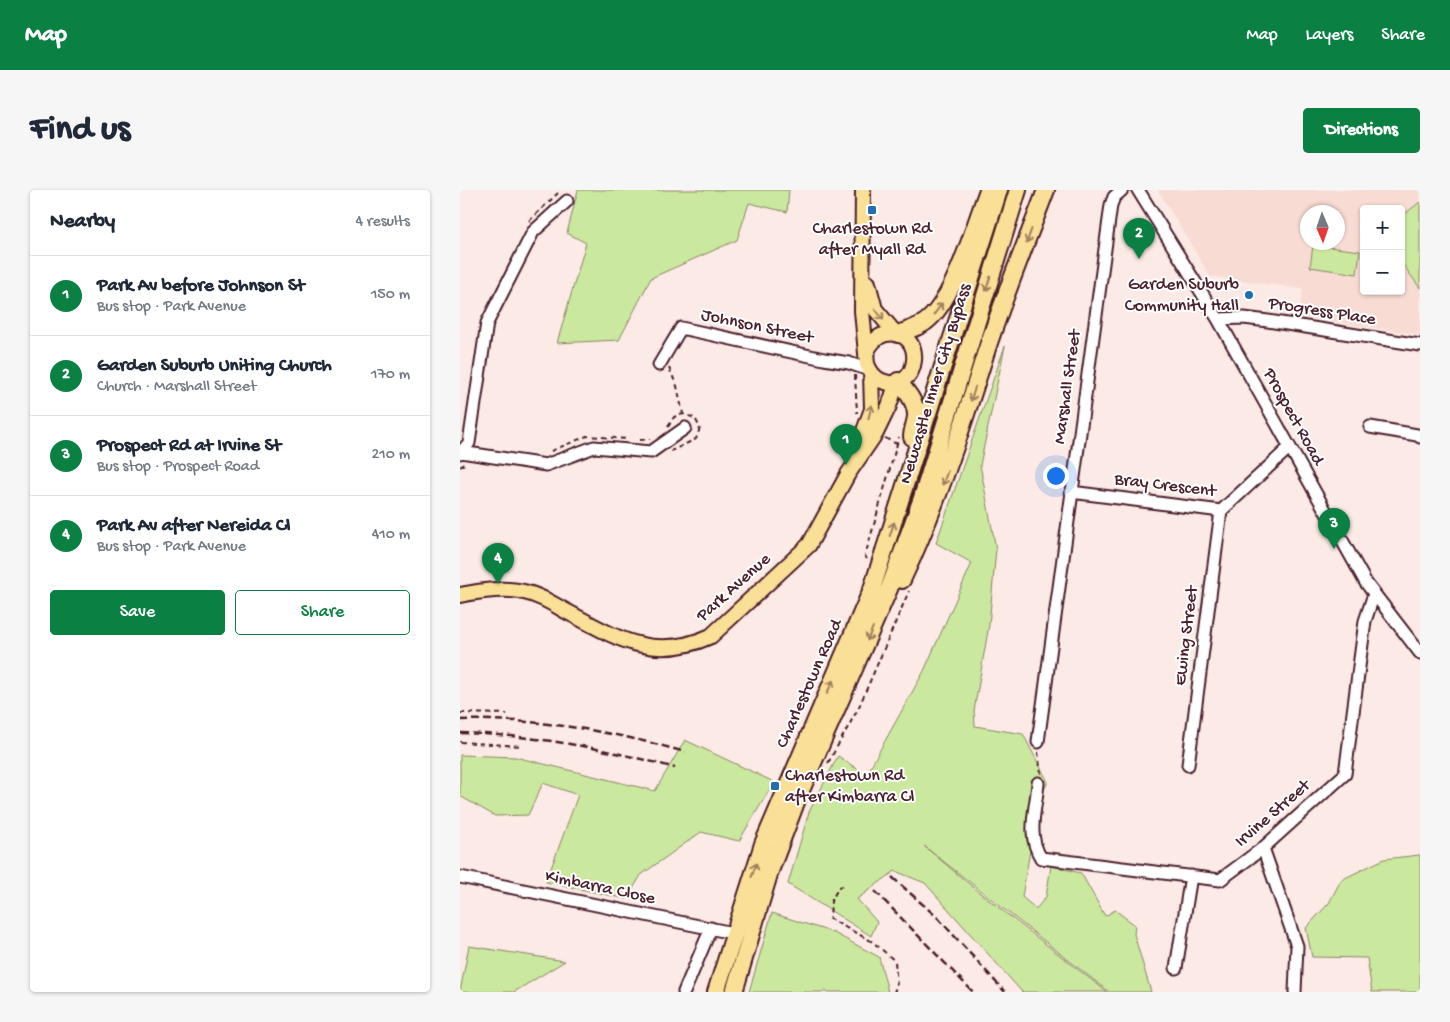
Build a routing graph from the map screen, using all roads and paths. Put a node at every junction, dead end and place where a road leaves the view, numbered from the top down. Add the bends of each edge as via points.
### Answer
1 (863, 190) edge
2 (988, 190) edge
3 (999, 190) edge
4 (1018, 190) edge
5 (1046, 190) edge
6 (1122, 190) edge
7 (1140, 191) edge
8 (567, 201) dead end
9 (864, 256) junction
10 (1218, 319) junction
11 (897, 334) junction
12 (1420, 345) edge
13 (866, 353) junction
14 (837, 360) junction
15 (660, 363) joint
16 (865, 371) junction
17 (898, 382) junction
18 (952, 400) junction
19 (683, 414) junction
20 (858, 421) dead end
21 (1370, 427) dead end
22 (685, 428) dead end
23 (901, 431) dead end
24 (961, 432) junction
25 (663, 433) dead end
26 (879, 435) dead end
27 (657, 437) dead end
28 (1420, 437) edge
29 (897, 444) junction
30 (1290, 448) junction
31 (917, 449) junction
32 (552, 451) dead end
33 (460, 453) edge
34 (664, 454) dead end
35 (475, 464) dead end
36 (460, 467) edge
37 (848, 474) junction
38 (1071, 492) junction
39 (1221, 511) junction
40 (865, 556) dead end
41 (889, 589) junction
42 (1374, 594) junction
43 (460, 595) edge
44 (1420, 653) edge
45 (460, 713) edge
46 (507, 714) dead end
47 (460, 742) edge
48 (1038, 742) joint
49 (522, 746) dead end
50 (1188, 765) dead end
51 (1038, 783) joint
52 (1263, 848) junction
53 (770, 872) junction
54 (1191, 876) junction
55 (460, 877) edge
56 (843, 886) dead end
57 (711, 928) junction
58 (733, 933) junction
59 (1176, 968) dead end
60 (684, 992) edge
61 (716, 992) edge
62 (728, 992) edge
63 (734, 992) edge
64 (894, 992) edge
65 (1295, 992) edge

1 - 9 main road
11 -> 2 highway via 925,323 942,303
3 - 31 highway, Newcastle Inner City Bypass
4 -> 18 highway, Newcastle Inner City Bypass
5 -> 24 highway via 984,357
6 - 38 street, Marshall Street via 1111,205
7 - 10 street, Prospect Road
8 - 33 street via 533,232 487,323 469,443
9 -> 11 main road via 873,306
9 - 13 main road via 862,311
10 - 12 street, Progress Place via 1268,321
10 - 30 street, Prospect Road
11 - 13 main road via 877,338
11 - 17 main road via 911,344 915,356 912,371
13 - 14 street, Johnson Street
13 - 16 main road
14 - 15 street, Johnson Street via 681,328
14 - 16 street, Johnson Street
15 - 19 path via 670,368
16 - 17 main road via 884,382
16 - 20 path
37 -> 16 main road, Park Avenue via 871,413
17 - 31 highway via 914,406 916,416 912,435
17 - 37 main road, Park Avenue via 876,433
18 - 24 street via 955,421
18 - 41 highway, Newcastle Inner City Bypass via 922,498
19 - 25 path via 674,417
19 - 34 path via 695,418 699,434 690,444
21 - 28 street
22 - 33 street via 651,452 594,446 546,465
23 - 29 path
24 -> 41 highway via 922,538 900,584
26 - 29 path
27 - 32 path via 636,440 594,435
29 - 40 path
30 - 39 street, Bray Crescent
30 - 42 street, Prospect Road
58 -> 31 highway, Charlestown Road via 763,844 872,589
35 - 36 path via 466,463
37 - 43 main road, Park Avenue via 809,545 711,636 694,643 657,648 633,644 524,592 490,591
38 - 39 street, Bray Crescent
38 - 48 street, Marshall Street
39 - 50 street, Ewing Street
41 -> 53 highway, Charlestown Road via 798,797
42 - 44 street, Prospect Road
42 - 52 street, Irvine Street via 1364,621 1344,774
45 - 46 path
47 - 49 path
48 - 51 path via 1041,774
51 - 54 street, Irvine Street via 1032,832 1033,846 1041,858
52 - 54 street, Irvine Street via 1220,880
52 - 65 street via 1297,946
53 - 58 street, Charlestown Road via 754,897 744,927
53 - 63 highway, Charlestown Road
54 - 59 street
55 - 57 street, Kimbarra Close
56 - 64 path via 839,887 831,902 830,919 873,942 895,961
57 - 58 street, Kimbarra Close
57 - 60 street
58 - 61 highway, Charlestown Road
58 - 62 street, Charlestown Road via 735,945

